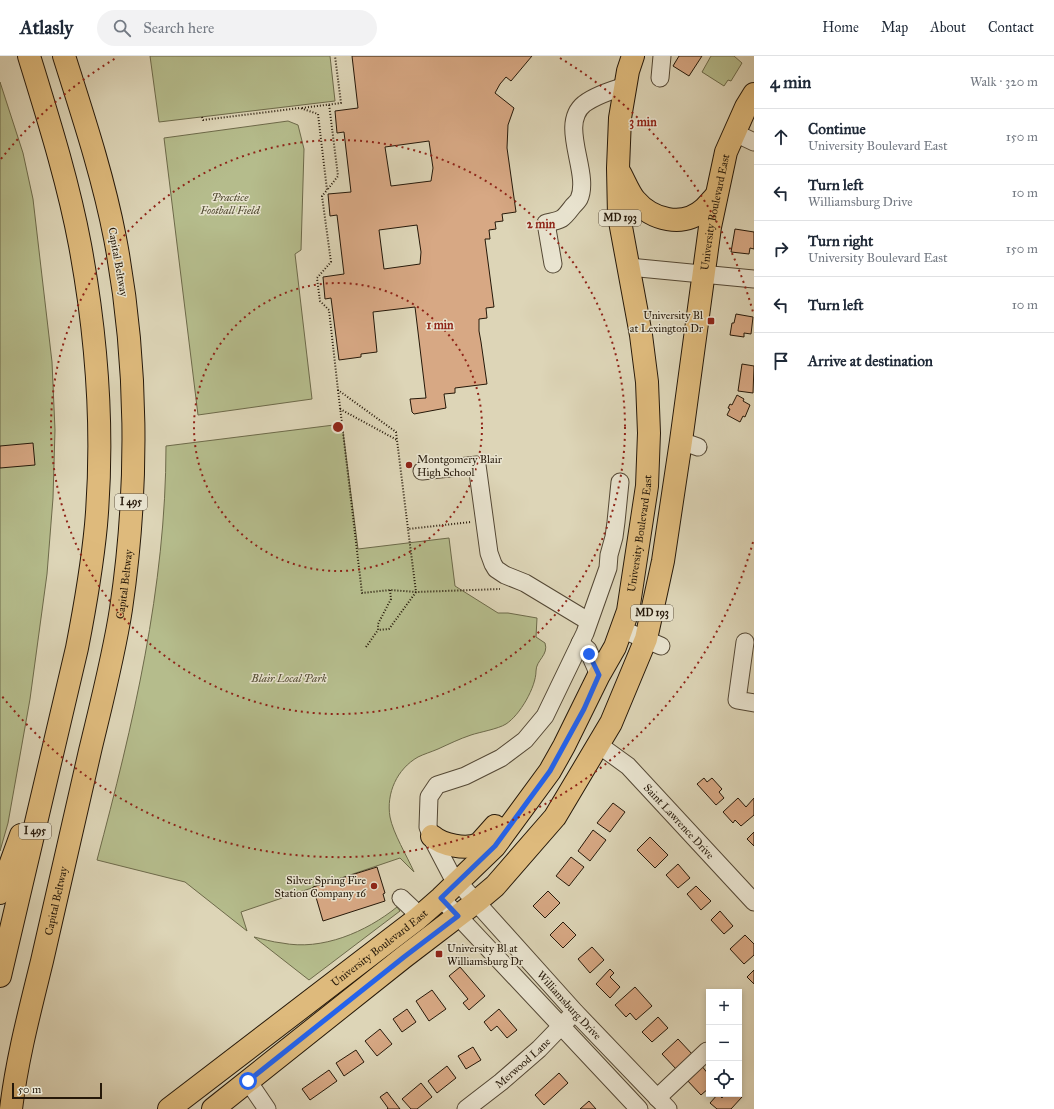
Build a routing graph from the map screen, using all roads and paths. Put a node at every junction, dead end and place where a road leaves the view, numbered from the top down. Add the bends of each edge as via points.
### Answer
1 (24, 56) edge
2 (29, 56) edge
3 (64, 56) edge
4 (335, 56) edge
5 (633, 56) edge
6 (662, 56) edge
7 (660, 78) dead end
8 (626, 86) junction
9 (754, 94) edge
10 (42, 101) junction
11 (329, 104) junction
12 (300, 108) junction
13 (202, 117) dead end
14 (744, 138) edge
15 (618, 168) junction
16 (327, 190) junction
17 (716, 196) junction
18 (553, 264) dead end
19 (629, 267) junction
20 (704, 274) junction
21 (754, 279) edge
22 (338, 390) junction
23 (340, 408) junction
24 (397, 440) junction
25 (422, 471) dead end
26 (620, 482) dead end
27 (478, 522) dead end
28 (408, 529) junction
29 (506, 589) dead end
30 (390, 590) junction
31 (416, 592) junction
32 (588, 621) junction
33 (621, 629) junction
34 (378, 630) junction
35 (749, 637) edge
36 (653, 642) junction
37 (580, 643) junction
38 (366, 647) dead end
39 (599, 675) junction
40 (69, 687) junction
41 (754, 703) edge
42 (599, 745) junction
43 (523, 806) junction
44 (432, 836) junction
45 (452, 888) junction
46 (0, 893) edge
47 (401, 898) dead end
48 (476, 902) junction
49 (754, 902) edge
50 (420, 916) junction
51 (458, 916) junction
52 (0, 976) edge
53 (575, 1012) junction
54 (561, 1026) junction
55 (706, 1051) dead end
56 (248, 1081) junction
57 (662, 1104) edge
58 (11, 1109) edge
59 (169, 1109) edge
60 (213, 1109) edge
61 (267, 1109) edge
62 (466, 1109) edge
63 (639, 1109) edge

1 - 10 main road
2 - 10 main road, I 495
3 - 58 main road, Capital Beltway / I 495 via 98,168 115,238 126,311 134,453 130,528 121,609 31,1004
4 - 11 path via 341,103
5 - 8 main road, University Boulevard East / MD 193
6 - 7 street
8 - 15 main road, University Boulevard East / MD 193 via 620,118
8 - 18 street via 597,94 583,105 575,117 574,139 581,186 579,199 566,216 546,223
9 - 14 main road, University Boulevard East / MD 193 via 746,107
10 - 40 main road, I 495 via 65,180 80,245 92,325 97,390 96,525 85,607
11 - 12 path
11 - 16 path via 338,176
12 - 13 path via 203,120
12 - 16 path via 318,114
14 - 17 main road, University Boulevard East / MD 193 via 726,152
15 - 17 main road via 634,199 645,210 659,218 677,220 693,216 703,210
15 - 19 main road, University Boulevard East / MD 193 via 620,216
16 - 22 path via 322,196 331,262 317,278 320,300 329,310
17 - 20 main road, University Boulevard East / MD 193
19 - 20 street
19 - 33 main road, University Boulevard East / MD 193 via 646,376 649,433 646,493 628,611
20 - 21 street
20 - 36 main road, University Boulevard East / MD 193 via 690,444 663,561
22 - 23 path
22 - 24 path via 396,432
23 - 24 path
23 - 30 path via 362,593
24 - 28 path
25 - 32 street via 477,465 488,553 496,569 525,583
26 - 32 street via 608,568
27 - 28 path
28 - 31 path
29 - 31 path
30 - 31 path
30 - 34 path via 391,599 378,624
31 - 34 path via 389,629
32 - 37 street
33 - 36 street
33 - 39 main road, University Boulevard East / MD 193 via 615,647
34 - 38 path
35 - 41 street via 737,700
36 - 42 main road, University Boulevard East / MD 193
37 - 39 street via 588,650
37 - 44 street via 545,716 525,740 501,758 465,776 438,785 429,797 428,827
39 - 43 main road, University Boulevard East / MD 193 via 550,771
40 - 46 main road
40 - 52 main road, I 495
42 - 48 main road, University Boulevard East / MD 193 via 555,817 495,886
42 - 49 street, Saint Lawrence Drive via 628,766
43 - 44 main road via 499,821 477,845 464,847 437,840
43 - 45 main road, University Boulevard East / MD 193 via 495,846
44 - 45 street
45 - 48 street, Williamsburg Drive
45 - 50 main road, University Boulevard East / MD 193
45 - 51 street, Williamsburg Drive
47 - 50 street
48 - 51 main road, University Boulevard East / MD 193
48 - 53 street, Williamsburg Drive
50 - 59 main road, University Boulevard East / MD 193
51 - 54 street, Williamsburg Drive
51 - 56 main road, University Boulevard East / MD 193
53 - 54 street, Merwood Lane
53 - 57 street, Williamsburg Drive
54 - 62 street, Merwood Lane via 539,1049
54 - 63 street, Williamsburg Drive
55 - 57 street
56 - 60 main road, University Boulevard East / MD 193
56 - 61 street

